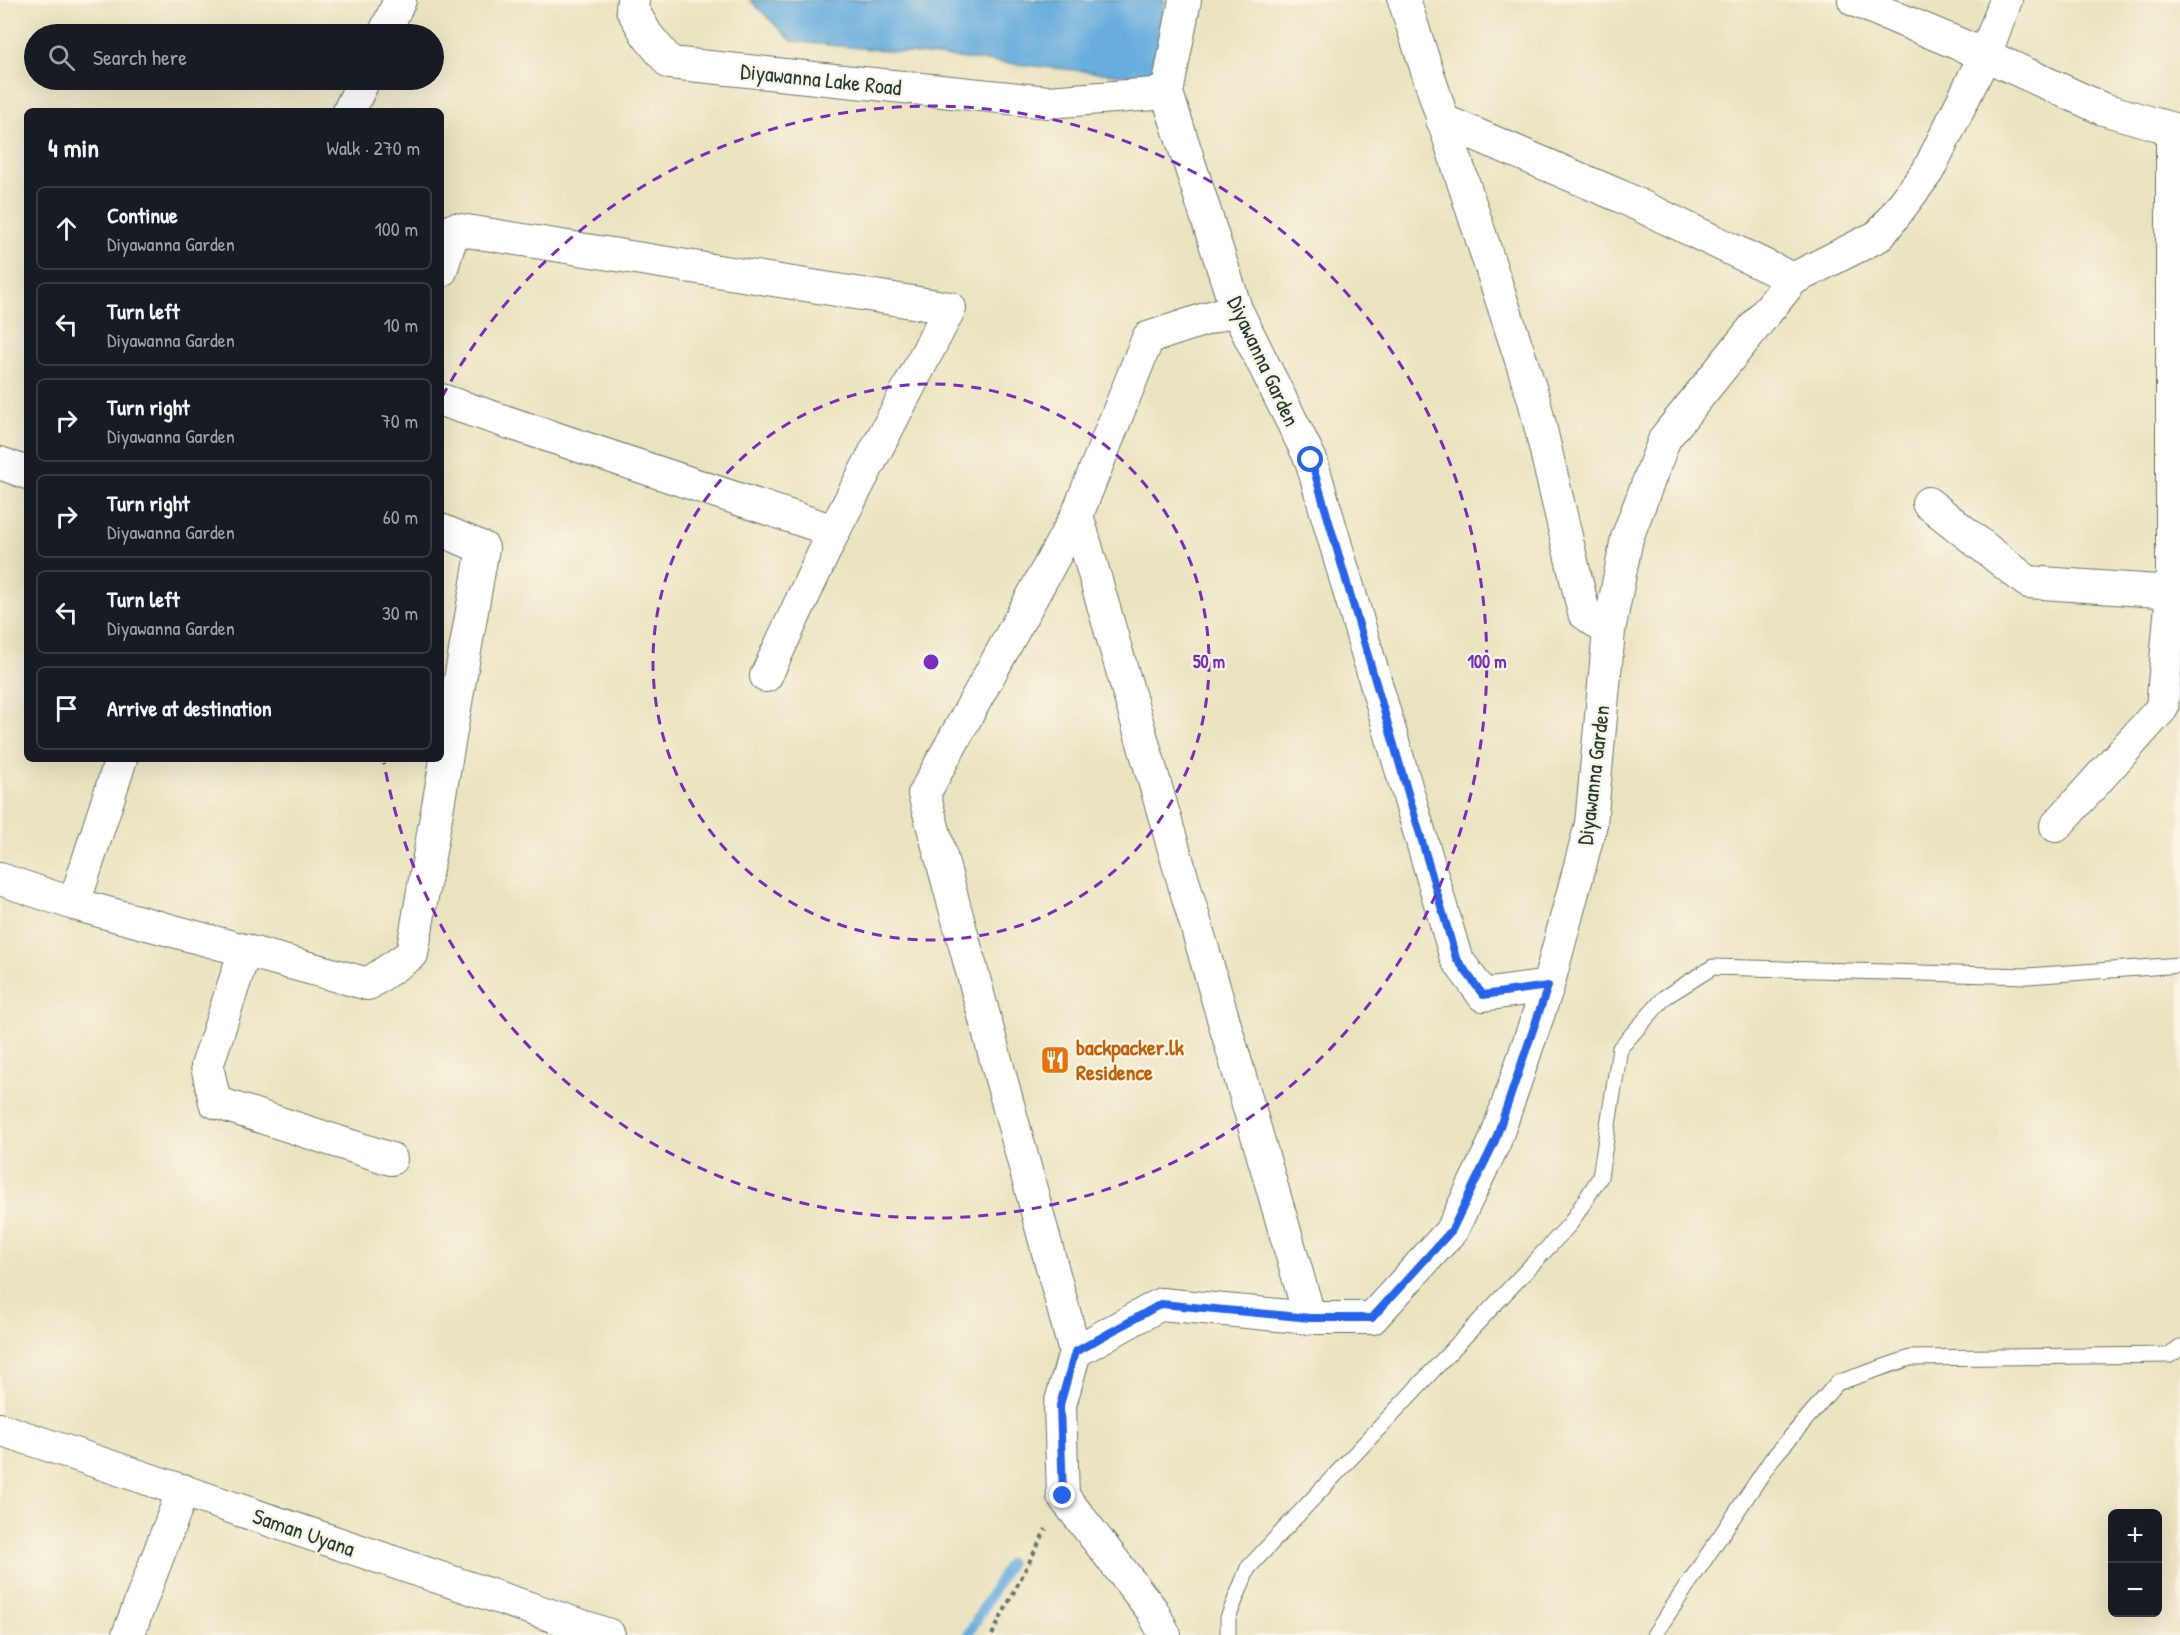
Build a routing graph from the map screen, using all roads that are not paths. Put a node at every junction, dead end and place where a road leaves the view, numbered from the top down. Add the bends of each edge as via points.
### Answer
1 (400, 0) edge
2 (633, 0) edge
3 (1185, 0) edge
4 (1404, 0) edge
5 (1854, 0) edge
6 (2006, 0) edge
7 (389, 24) edge
8 (1985, 55) junction
9 (359, 90) edge
10 (1167, 93) junction
11 (350, 108) edge
12 (1442, 120) junction
13 (2176, 130) edge
14 (444, 262) edge
15 (1793, 279) junction
16 (1236, 309) junction
17 (444, 401) edge
18 (0, 463) edge
19 (24, 472) edge
20 (1928, 503) dead end
21 (1077, 515) junction
22 (444, 531) edge
23 (834, 531) junction
24 (2172, 592) junction
25 (1609, 631) junction
26 (766, 676) dead end
27 (120, 762) edge
28 (2056, 826) dead end
29 (0, 879) edge
30 (74, 904) junction
31 (245, 950) junction
32 (2180, 965) edge
33 (1548, 986) junction
34 (391, 1159) dead end
35 (1310, 1318) junction
36 (2180, 1348) edge
37 (1075, 1352) junction
38 (0, 1429) edge
39 (183, 1490) junction
40 (128, 1635) edge
41 (609, 1635) edge
42 (1165, 1635) edge
43 (1228, 1635) edge
44 (1654, 1635) edge

1 - 7 street
2 - 10 street, Diyawanna Lake Road via 632,9 647,35 670,63 1048,102
3 - 10 street, Diyawanna Garden
4 - 12 street
5 - 8 street
6 - 8 street, Diyawanna Garden
8 - 13 street via 2103,109
8 - 15 street, Diyawanna Garden via 1928,171 1880,235
9 - 11 street
10 - 16 street, Diyawanna Garden
12 - 15 street via 1620,196
12 - 25 street via 1534,400 1584,614
13 - 24 street
14 - 23 street via 454,229 950,308
15 - 25 street, Diyawanna Garden via 1665,438 1627,538
16 - 21 street via 1148,338
16 - 33 street, Diyawanna Garden via 1311,460 1456,958 1483,995
17 - 23 street
18 - 19 street
20 - 24 street via 2028,582
21 - 35 street
21 - 37 street via 924,794
22 - 31 street via 483,548 412,954 368,984
23 - 26 street
24 - 28 street via 2162,708
25 - 33 street, Diyawanna Garden via 1591,824
27 - 30 street
29 - 30 street
30 - 31 street
31 - 34 street via 207,1066 215,1102
32 - 43 lane via 2028,976 1713,967 1665,997 1620,1048 1600,1177 1570,1224 1248,1568 1228,1618
33 - 35 street, Diyawanna Garden via 1495,1141 1452,1230 1372,1318
35 - 37 street, Diyawanna Garden via 1161,1304
36 - 44 lane via 2170,1355 1910,1358 1837,1383 1772,1459
37 - 42 street via 1060,1405 1063,1496 1152,1610
38 - 39 street, Saman Uyana
39 - 40 street
39 - 41 street, Saman Uyana

